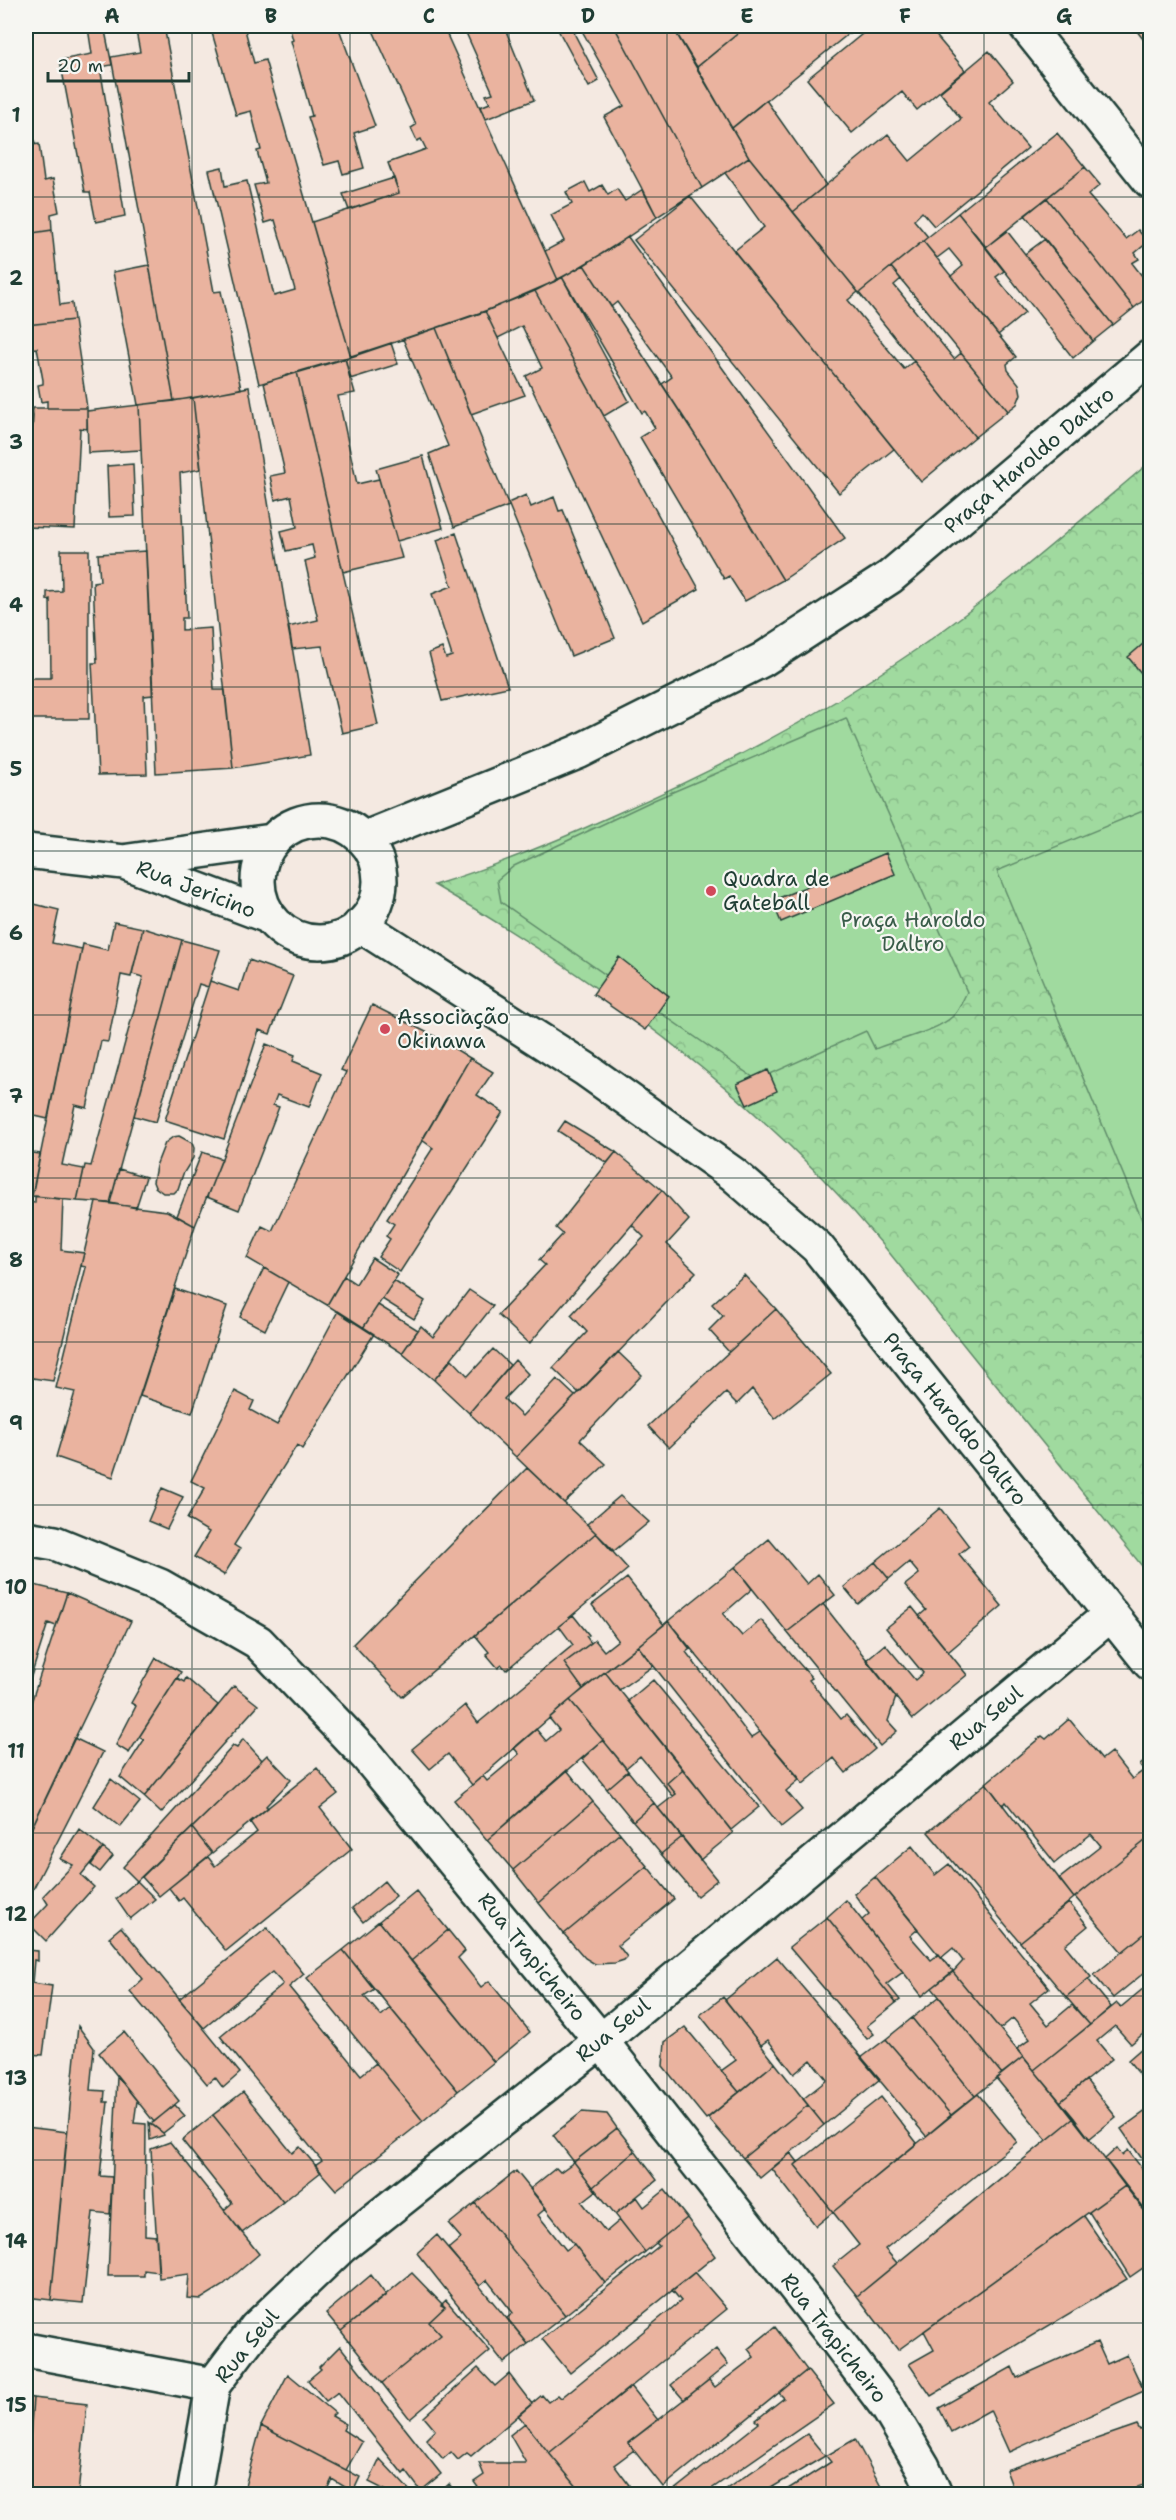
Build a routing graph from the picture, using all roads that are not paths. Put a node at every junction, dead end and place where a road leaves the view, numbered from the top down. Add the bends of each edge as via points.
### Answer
1 (1026, 26) edge
2 (1150, 181) edge
3 (1150, 357) edge
4 (363, 839) junction
5 (272, 841) junction
6 (26, 851) edge
7 (124, 862) junction
8 (268, 916) junction
9 (360, 925) junction
10 (26, 1538) edge
11 (1111, 1614) junction
12 (1150, 1663) edge
13 (601, 2041) junction
14 (26, 2350) edge
15 (213, 2385) junction
16 (194, 2494) edge
17 (935, 2494) edge

1 - 2 street
3 - 4 street, Praça Haroldo Daltro via 890,577 762,660 578,752
4 - 5 street via 347,826 327,820 288,828
4 - 9 street via 374,854 379,892
5 - 7 street, Rua Jericino
5 - 8 street via 262,858 258,878 259,898
6 - 7 street, Rua Jericino
7 - 8 street, Rua Jericino
8 - 9 street via 302,939 323,942 343,937
9 - 11 street, Praça Haroldo Daltro via 594,1075 733,1174 816,1247
10 - 13 street, Rua Trapicheiro via 55,1543 160,1586 258,1642 366,1755
11 - 12 street, Praça Haroldo Daltro
11 - 13 street, Rua Seul
13 - 15 street, Rua Seul via 342,2246 255,2328
13 - 17 street, Rua Trapicheiro via 888,2408
14 - 15 street
15 - 16 street, Rua Seul

